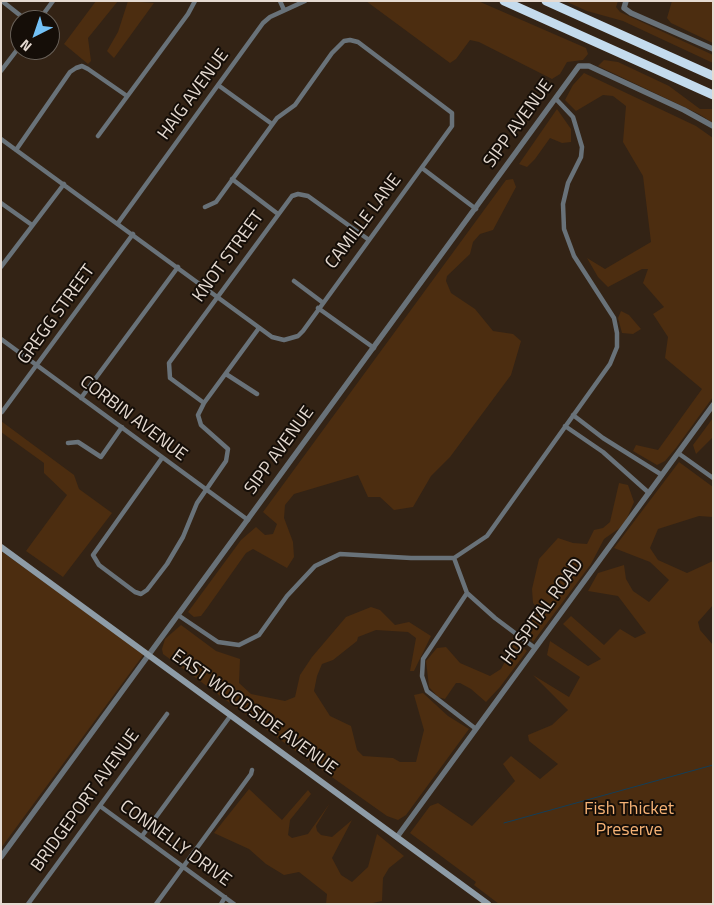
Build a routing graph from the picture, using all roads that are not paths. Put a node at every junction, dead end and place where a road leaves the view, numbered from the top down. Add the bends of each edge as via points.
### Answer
1 (2, 1) edge
2 (195, 1) edge
3 (280, 1) edge
4 (305, 1) edge
5 (504, 1) edge
6 (546, 1) edge
7 (625, 4) edge
8 (13, 10) edge
9 (284, 10) junction
10 (713, 49) edge
11 (10, 59) edge
12 (1, 71) edge
13 (713, 76) edge
14 (218, 85) junction
15 (127, 96) junction
16 (713, 96) edge
17 (556, 99) junction
18 (272, 124) junction
19 (713, 126) edge
20 (98, 136) dead end
21 (1, 139) edge
22 (16, 150) junction
23 (422, 168) junction
24 (232, 179) junction
25 (64, 184) junction
26 (1, 203) edge
27 (205, 206) dead end
28 (476, 209) junction
29 (278, 214) junction
30 (118, 223) junction
31 (32, 225) junction
32 (133, 234) junction
33 (369, 240) junction
34 (1, 267) edge
35 (178, 267) junction
36 (294, 281) dead end
37 (218, 296) junction
38 (322, 302) junction
39 (318, 308) junction
40 (259, 328) junction
41 (1, 339) edge
42 (374, 348) junction
43 (37, 366) junction
44 (226, 374) junction
45 (256, 394) dead end
46 (82, 398) junction
47 (204, 403) junction
48 (713, 405) edge
49 (2, 412) edge
50 (573, 415) junction
51 (565, 426) junction
52 (122, 427) junction
53 (68, 443) dead end
54 (678, 452) junction
55 (162, 458) junction
56 (662, 475) junction
57 (713, 478) edge
58 (206, 490) junction
59 (649, 493) junction
60 (248, 520) junction
61 (1, 547) edge
62 (454, 558) junction
63 (468, 593) junction
64 (178, 615) junction
65 (535, 648) junction
66 (148, 655) junction
67 (167, 714) dead end
68 (231, 715) junction
69 (476, 729) junction
70 (252, 770) dead end
71 (100, 806) junction
72 (142, 836) junction
73 (397, 837) junction
74 (1, 857) edge
75 (184, 866) junction
76 (226, 897) junction
77 (28, 904) edge
78 (156, 904) edge
79 (221, 904) edge
80 (234, 904) edge
81 (488, 904) edge

1 - 8 street
2 - 15 street
3 - 9 street
4 - 9 street, HAIG AVENUE
5 - 16 highway
6 - 13 highway
7 - 10 street via 631,13
9 - 14 street, HAIG AVENUE via 263,23
11 - 12 street
14 - 18 street
14 - 30 street, HAIG AVENUE
15 - 20 street
15 - 22 street via 88,69 76,68
17 - 19 street, SIPP AVENUE via 578,68 584,65
17 - 28 street, SIPP AVENUE
17 - 50 street via 573,117 582,147 579,162 568,183 564,229 574,256 614,318 617,333 617,347 610,364
18 - 23 street, CAMILLE LANE via 295,106 340,45 354,40 452,113 452,126
18 - 24 street, CAMILLE LANE
21 - 22 street, CAMILLE LANE
22 - 25 street, CAMILLE LANE
23 - 28 street
23 - 33 street, CAMILLE LANE
24 - 27 street, CAMILLE LANE via 216,202
24 - 29 street
25 - 30 street, CAMILLE LANE
25 - 31 street
26 - 31 street
28 - 42 street, SIPP AVENUE
29 - 33 street, KNOT STREET via 292,196 304,194
29 - 37 street, KNOT STREET
30 - 32 street, CAMILLE LANE
31 - 34 street
32 - 35 street, CAMILLE LANE
32 - 43 street, GREGG STREET
33 - 38 street, CAMILLE LANE
35 - 37 street, CAMILLE LANE
35 - 46 street
36 - 38 street
37 - 40 street, CAMILLE LANE
37 - 47 street, KNOT STREET via 168,368 173,382
38 - 39 street, CAMILLE LANE
39 - 40 street, CAMILLE LANE via 303,331 291,339 272,337
39 - 42 street
40 - 44 street
41 - 43 street, CORBIN AVENUE
42 - 60 street, SIPP AVENUE
43 - 46 street, CORBIN AVENUE
43 - 49 street, GREGG STREET
44 - 45 street
44 - 47 street
46 - 52 street, CORBIN AVENUE
47 - 58 street via 198,415 199,421 225,444 228,456
48 - 54 street, HOSPITAL ROAD
50 - 51 street
50 - 56 street
51 - 59 street via 603,452
51 - 62 street via 486,536
52 - 53 street via 101,458 78,442
52 - 55 street, CORBIN AVENUE
54 - 56 street, HOSPITAL ROAD
54 - 57 street
55 - 58 street, CORBIN AVENUE
55 - 58 street via 93,555 96,562 135,592 141,594 147,590 167,564 183,537 196,503
56 - 59 street, HOSPITAL ROAD
58 - 60 street, CORBIN AVENUE
59 - 65 street, HOSPITAL ROAD
60 - 64 street, SIPP AVENUE
61 - 66 main road, EAST WOODSIDE AVENUE
62 - 63 street
62 - 64 street via 340,554 315,566 259,635 239,645 218,642
63 - 65 street
63 - 69 street via 423,659 422,676 427,691
64 - 66 street, SIPP AVENUE
65 - 69 street, HOSPITAL ROAD
66 - 68 main road, EAST WOODSIDE AVENUE
66 - 74 street, SIPP AVENUE
67 - 71 street, BRIDGEPORT AVENUE
68 - 72 street
68 - 73 main road, EAST WOODSIDE AVENUE
69 - 73 street, HOSPITAL ROAD
70 - 75 street
71 - 72 street, CONNELLY DRIVE
71 - 77 street, BRIDGEPORT AVENUE
72 - 75 street, CONNELLY DRIVE
73 - 81 main road, EAST WOODSIDE AVENUE
75 - 76 street, CONNELLY DRIVE
75 - 78 street
76 - 79 street
76 - 80 street, CONNELLY DRIVE

